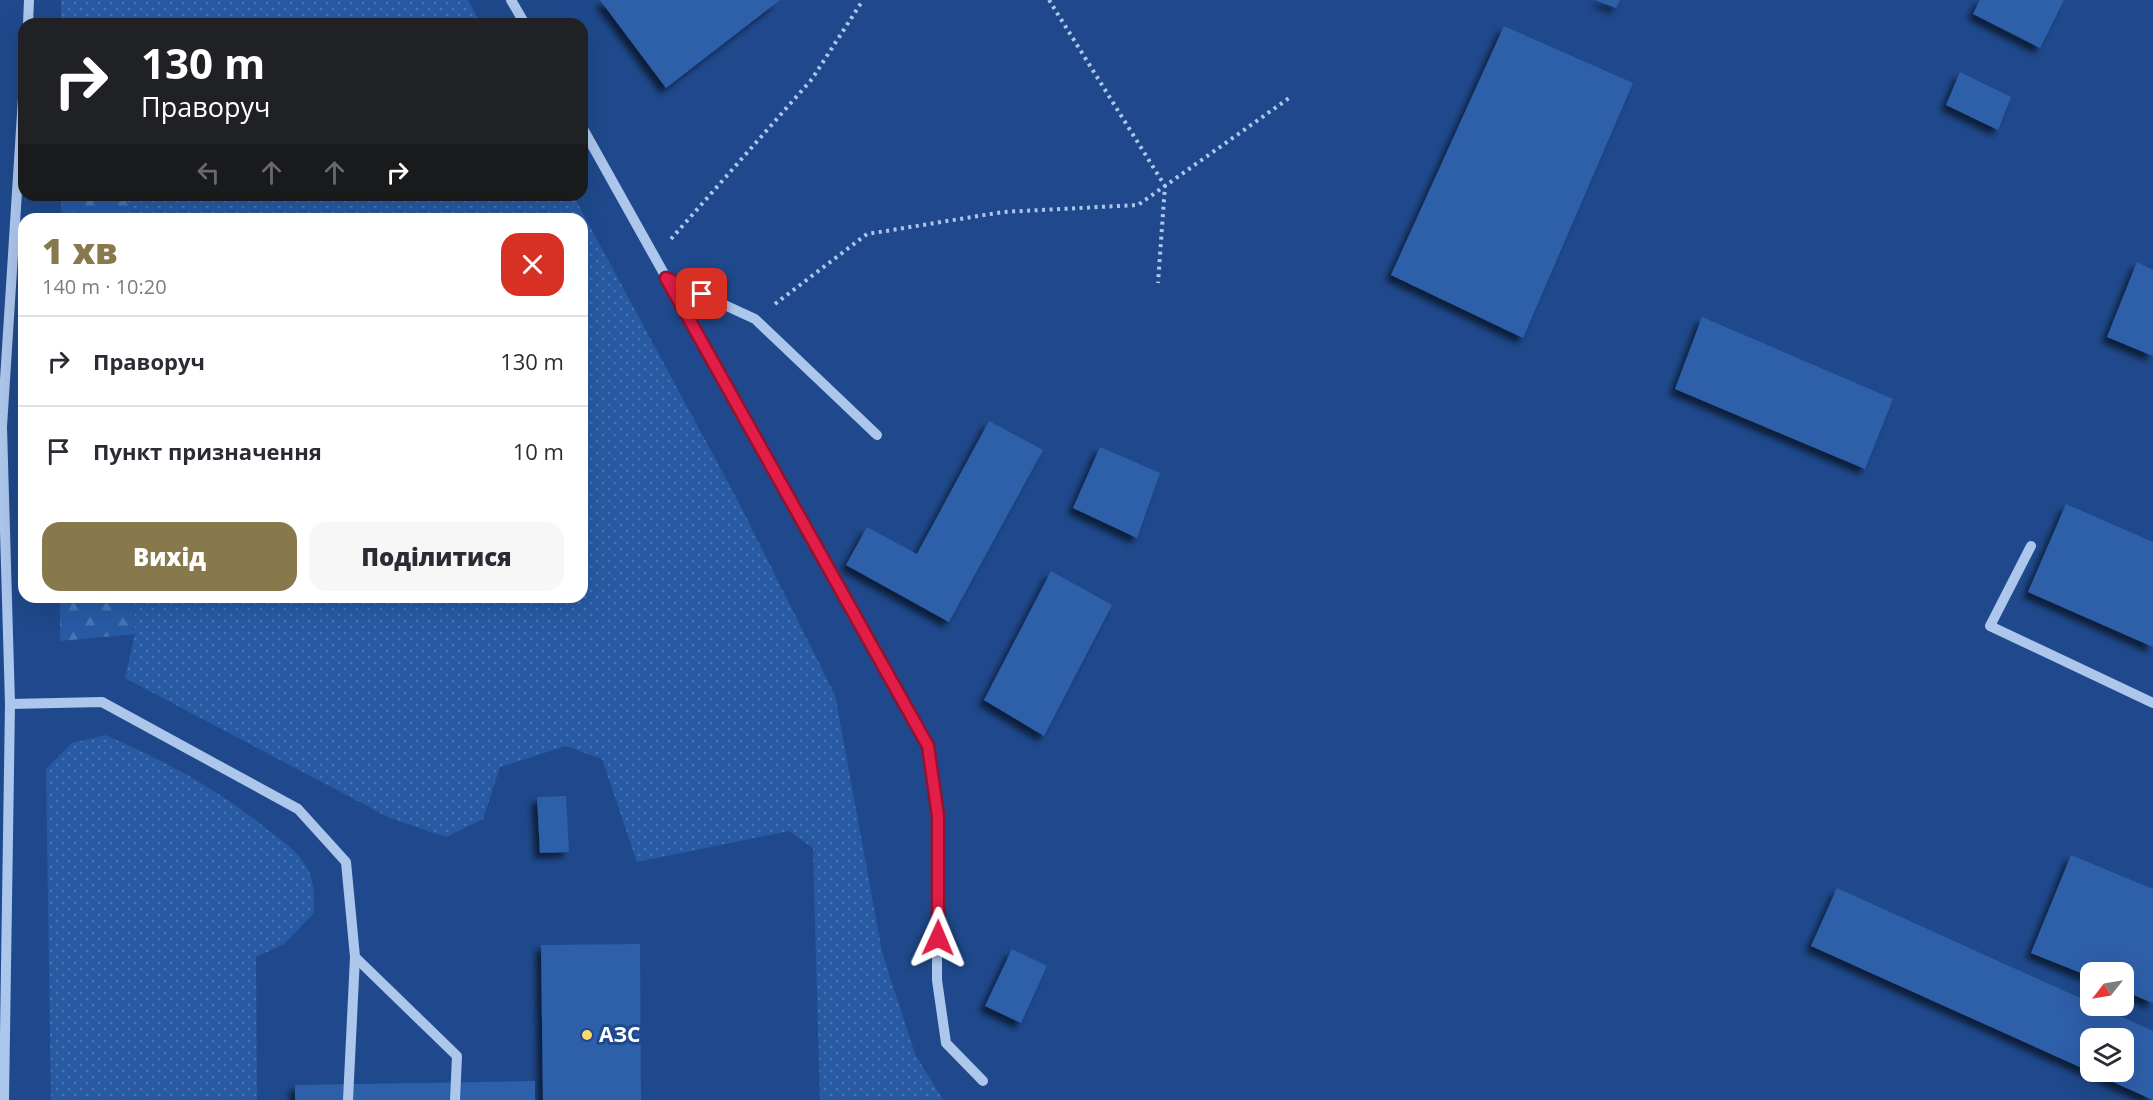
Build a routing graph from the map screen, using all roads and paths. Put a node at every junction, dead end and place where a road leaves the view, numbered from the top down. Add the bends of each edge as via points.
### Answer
1 (29, 0) edge
2 (511, 0) edge
3 (863, 0) edge
4 (1049, 0) edge
5 (28, 18) edge
6 (522, 18) edge
7 (1292, 96) dead end
8 (588, 138) edge
9 (18, 176) edge
10 (1165, 186) junction
11 (655, 258) junction
12 (666, 278) junction
13 (1158, 283) dead end
14 (755, 319) junction
15 (878, 435) dead end
16 (2031, 546) dead end
17 (2153, 703) edge
18 (10, 704) junction
19 (355, 957) junction
20 (983, 1081) dead end
21 (4, 1100) edge
22 (348, 1100) edge
23 (455, 1100) edge

1 - 5 street
2 - 6 street
3 - 11 path via 812,79
4 - 10 path
7 - 10 path
8 - 11 street
9 - 18 street via 2,427
10 - 13 path
10 - 14 path via 1138,205 1003,212 867,234
11 - 12 street
12 - 14 street
12 - 20 street via 928,746 938,816 937,980 946,1043
14 - 15 street
16 - 17 street via 1990,626
18 - 19 street via 102,702 298,809 346,862
18 - 21 street
19 - 22 street
19 - 23 street via 456,1056

